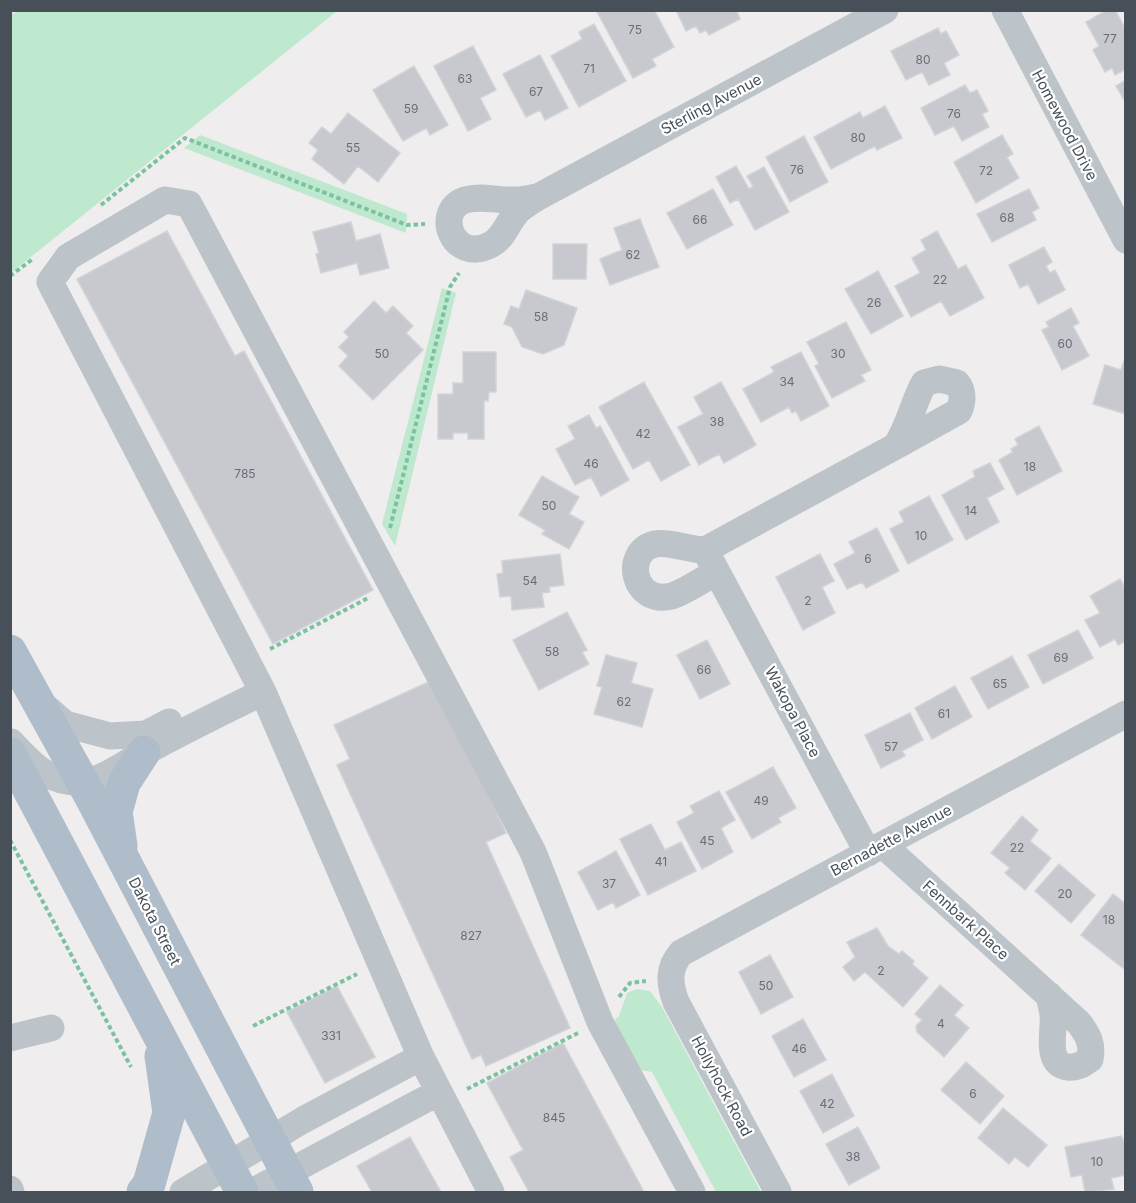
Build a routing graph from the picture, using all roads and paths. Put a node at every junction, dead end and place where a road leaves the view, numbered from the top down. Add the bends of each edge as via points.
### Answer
1 (885, 10) edge
2 (1005, 10) edge
3 (538, 197) junction
4 (92, 212) dead end
5 (450, 222) junction
6 (1125, 240) edge
7 (467, 248) junction
8 (38, 254) dead end
9 (10, 268) edge
10 (20, 268) junction
11 (10, 276) edge
12 (896, 446) dead end
13 (374, 552) junction
14 (10, 651) edge
15 (258, 684) junction
16 (38, 701) junction
17 (1125, 714) edge
18 (10, 741) edge
19 (144, 752) junction
20 (10, 754) edge
21 (82, 783) junction
22 (10, 840) edge
23 (875, 849) junction
24 (123, 859) junction
25 (359, 973) dead end
26 (670, 978) junction
27 (1049, 995) dead end
28 (600, 1022) junction
29 (253, 1026) dead end
30 (51, 1028) dead end
31 (157, 1031) junction
32 (10, 1038) edge
33 (421, 1057) junction
34 (134, 1073) dead end
35 (441, 1096) junction
36 (269, 1140) junction
37 (235, 1179) edge
38 (292, 1184) edge
39 (143, 1192) edge
40 (183, 1192) edge
41 (252, 1192) edge
42 (491, 1192) edge
43 (692, 1192) edge
44 (778, 1192) edge

1 - 3 street, Sterling Avenue
2 - 6 street, Homewood Drive
3 - 5 street, Sterling Avenue via 463,200 453,208
3 - 7 street, Sterling Avenue via 518,211 491,245
4 - 5 path via 185,138 408,225
5 - 7 street via 449,230 455,240
7 - 13 path via 463,267 450,287 386,544
8 - 10 path
9 - 10 path
10 - 11 path
12 - 23 street, Wakopa Place via 711,561
13 - 15 street via 189,204 165,200 68,257 50,282
13 - 28 street via 533,852
14 - 16 main road, Dakota Street
15 - 16 street via 146,735 110,736 64,724
15 - 19 street
15 - 33 street
16 - 21 main road, Dakota Street
17 - 23 street, Bernadette Avenue
18 - 21 street via 38,770 61,780
19 - 21 street via 117,770
19 - 24 main road via 124,783 116,812
20 - 31 main road
21 - 24 main road, Dakota Street
22 - 34 path
23 - 26 street, Bernadette Avenue via 681,953 674,961
23 - 27 street, Fennbark Place
24 - 36 main road, Dakota Street
25 - 29 path
26 - 28 path via 630,983
26 - 44 street, Hollyhock Road via 676,1002
28 - 35 path
28 - 43 street
30 - 32 street
31 - 37 main road
31 - 39 main road via 169,1113 149,1184
33 - 35 street
33 - 36 street
35 - 38 street
35 - 42 street
36 - 37 street
36 - 38 main road, Dakota Street
37 - 40 street
38 - 41 street

